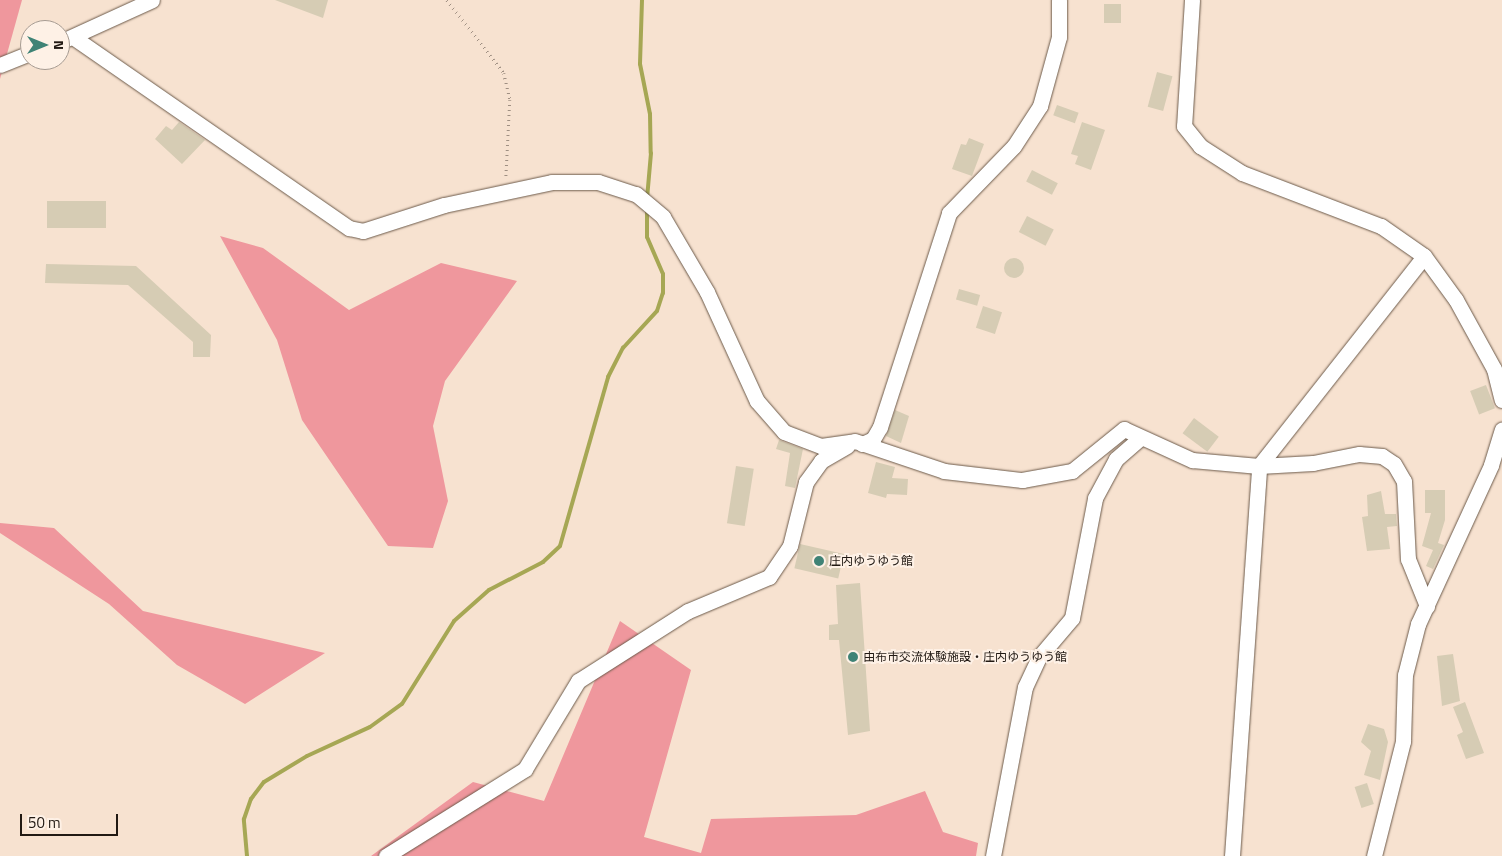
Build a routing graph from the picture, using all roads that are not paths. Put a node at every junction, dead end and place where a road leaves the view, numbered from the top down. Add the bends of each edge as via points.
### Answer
1 (152, 0) edge
2 (1059, 0) edge
3 (1192, 0) edge
4 (70, 38) edge
5 (70, 41) edge
6 (20, 57) edge
7 (0, 65) edge
8 (1424, 256) junction
9 (1498, 364) edge
10 (1502, 400) edge
11 (1502, 430) edge
12 (1140, 438) junction
13 (858, 442) junction
14 (1259, 466) junction
15 (1427, 606) junction
16 (386, 856) edge
17 (994, 856) edge
18 (1232, 856) edge
19 (1374, 856) edge

1 - 4 street
2 - 13 street via 1059,37 1040,106 1014,146 949,213 880,427 873,439
3 - 8 street via 1184,126 1200,146 1242,173 1381,226
5 - 13 street via 349,228 363,231 503,191 552,182 598,182 636,194 663,217 707,292 757,401 784,432 821,446
6 - 7 street
8 - 9 street via 1443,278
8 - 14 street
9 - 10 street
11 - 15 street via 1488,473
12 - 13 street via 1124,429 1072,471 1022,480 944,471
12 - 14 street via 1192,460
12 - 17 street via 1116,459 1095,498 1094,523 1072,618 1039,656 1025,687
13 - 16 street via 821,461 806,482 790,546 770,577 688,611 578,681 524,769
14 - 15 street via 1313,463 1359,454 1382,456 1394,464 1404,481 1408,559
14 - 18 street
15 - 19 street via 1405,675 1403,741

